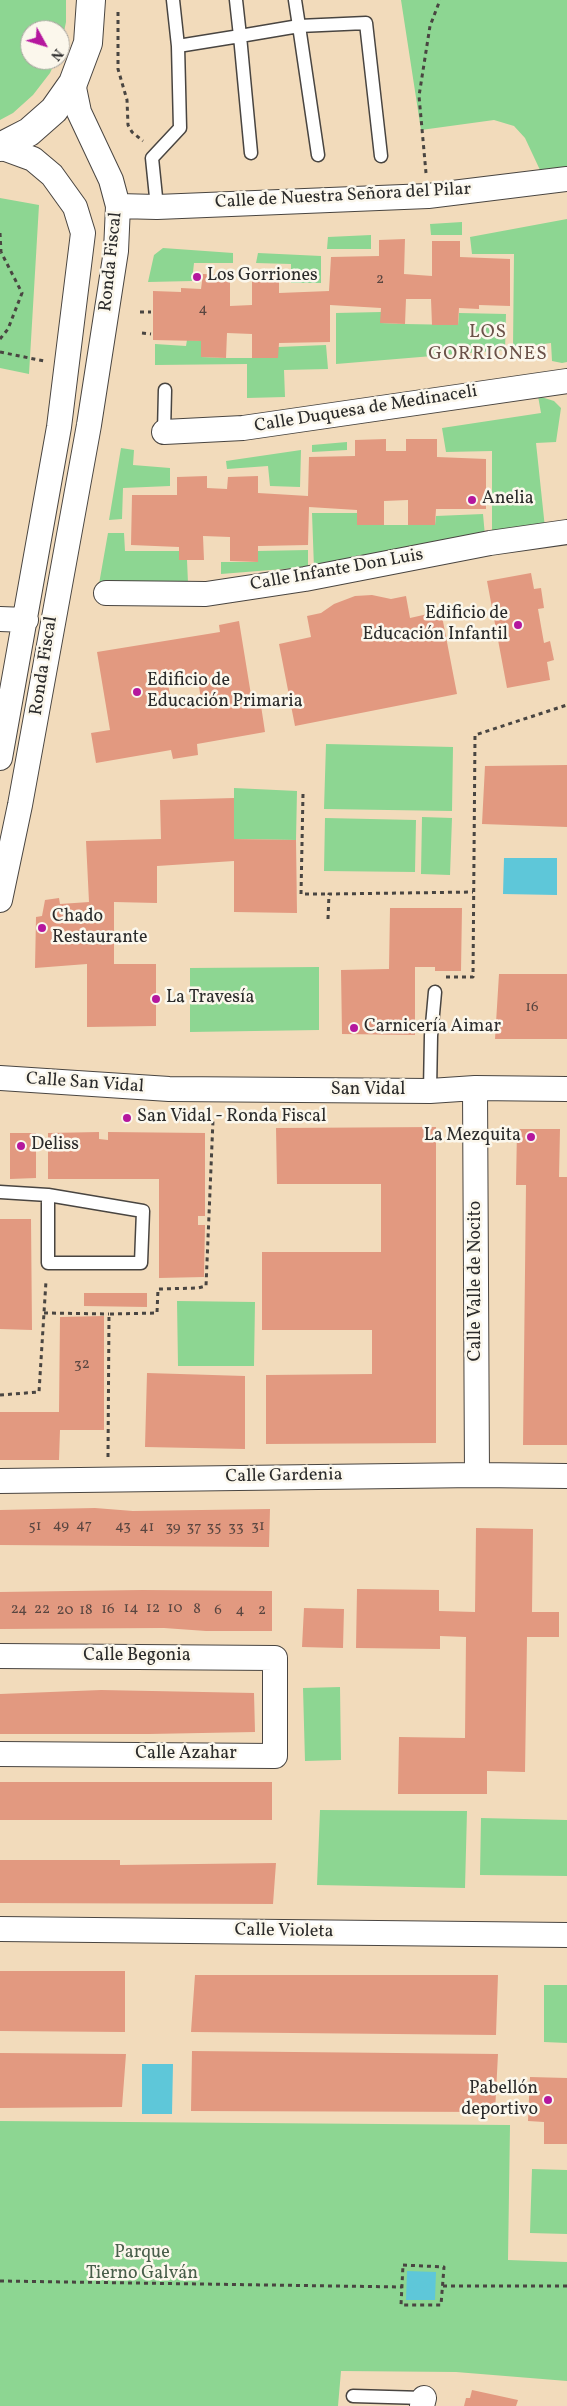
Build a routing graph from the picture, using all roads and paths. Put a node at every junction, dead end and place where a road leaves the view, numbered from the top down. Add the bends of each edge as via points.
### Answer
1 (91, 0) edge
2 (173, 0) edge
3 (236, 0) edge
4 (295, 0) edge
5 (440, 0) edge
6 (118, 10) dead end
7 (299, 26) junction
8 (240, 36) junction
9 (178, 46) junction
10 (73, 83) junction
11 (0, 147) edge
12 (158, 152) junction
13 (251, 153) dead end
14 (318, 155) dead end
15 (382, 156) dead end
16 (567, 179) edge
17 (428, 196) junction
18 (118, 206) junction
19 (157, 207) junction
20 (0, 234) edge
21 (1, 252) edge
22 (140, 312) dead end
23 (151, 312) dead end
24 (142, 333) dead end
25 (150, 334) dead end
26 (0, 339) edge
27 (0, 352) edge
28 (67, 365) junction
29 (567, 381) edge
30 (165, 390) dead end
31 (60, 421) junction
32 (88, 425) junction
33 (164, 432) joint
34 (567, 532) edge
35 (106, 593) dead end
36 (0, 620) edge
37 (26, 620) junction
38 (567, 705) edge
39 (0, 758) edge
40 (303, 794) dead end
41 (473, 892) junction
42 (329, 894) junction
43 (0, 900) edge
44 (328, 919) dead end
45 (438, 977) dead end
46 (435, 992) dead end
47 (0, 1078) edge
48 (475, 1088) junction
49 (170, 1089) joint
50 (567, 1089) edge
51 (430, 1091) junction
52 (212, 1120) dead end
53 (0, 1192) edge
54 (48, 1194) junction
55 (48, 1263) junction
56 (44, 1314) junction
57 (109, 1314) junction
58 (0, 1395) edge
59 (108, 1460) dead end
60 (478, 1474) junction
61 (567, 1476) edge
62 (0, 1481) edge
63 (0, 1656) edge
64 (274, 1658) joint
65 (0, 1754) edge
66 (0, 1929) edge
67 (567, 1935) edge
68 (0, 2281) edge
69 (443, 2286) junction
70 (567, 2286) edge
71 (402, 2287) junction
72 (353, 2396) dead end
73 (423, 2402) edge

1 - 10 main road via 88,43
2 - 9 lane
3 - 8 lane
4 - 7 lane
5 - 17 path via 430,26 419,96
6 - 12 path via 118,69 127,100 128,125 132,132
7 - 8 lane
7 - 14 lane
7 - 15 lane via 366,23
8 - 9 lane
8 - 13 lane
9 - 12 lane via 180,128
10 - 11 main road via 54,110 36,126
10 - 18 street, Ronda Fiscal via 79,112 111,180
11 - 28 street, Ronda Fiscal via 34,159 52,175 80,219 83,233
12 - 19 lane via 152,158
16 - 17 street, Calle de Nuestra Señora del Pilar
17 - 19 street, Calle de Nuestra Señora del Pilar
18 - 19 street, Calle de Nuestra Señora del Pilar
18 - 32 street, Ronda Fiscal via 116,251
20 - 21 path
21 - 26 path via 22,293 8,329
22 - 23 path
24 - 25 path
27 - 28 path
28 - 31 street, Ronda Fiscal
29 - 33 street, Calle Duquesa de Medinaceli via 243,428
30 - 33 lane
31 - 32 street via 62,432 71,437 82,436
31 - 37 street, Ronda Fiscal
32 - 43 street, Ronda Fiscal
34 - 35 street, Calle Infante Don Luis via 206,594
36 - 37 street
37 - 39 street, Ronda Fiscal
38 - 41 path via 475,735
40 - 42 path via 301,894
41 - 42 path
41 - 45 path via 473,977
42 - 44 path
46 - 51 lane
47 - 49 street, Calle San Vidal
48 - 50 street, San Vidal
48 - 51 street, San Vidal
48 - 60 street, Calle Valle de Nocito
49 - 51 street, San Vidal
52 - 57 path via 206,1286 158,1289 157,1313
53 - 54 lane
54 - 55 lane
54 - 55 lane via 143,1211 141,1263
55 - 56 path
56 - 57 path
56 - 58 path via 39,1392
57 - 59 path
60 - 61 street, Calle Gardenia
60 - 62 street, Calle Gardenia
63 - 64 street, Calle Begonia
64 - 65 street, Calle Azahar via 275,1756
66 - 67 street, Calle Violeta
68 - 71 path
69 - 70 path
69 - 71 path via 442,2305 401,2305
69 - 71 path via 444,2266 402,2265
72 - 73 lane

